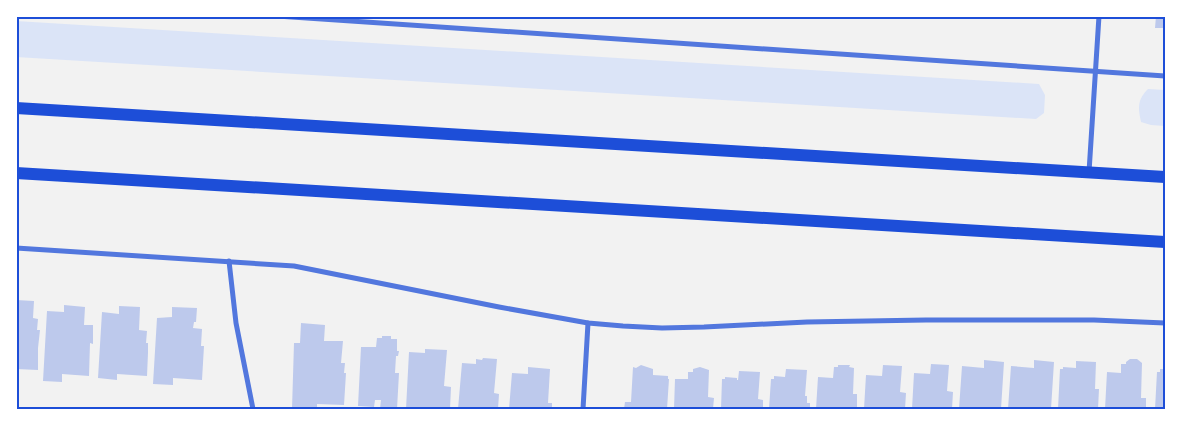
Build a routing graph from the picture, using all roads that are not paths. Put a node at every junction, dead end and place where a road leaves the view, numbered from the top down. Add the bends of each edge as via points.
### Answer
1 (276, 16) edge
2 (1099, 16) edge
3 (1096, 72) junction
4 (1165, 76) edge
5 (16, 108) edge
6 (1089, 172) junction
7 (16, 173) edge
8 (1165, 177) edge
9 (1165, 242) edge
10 (16, 248) edge
11 (229, 261) junction
12 (588, 323) junction
13 (1165, 323) edge
14 (253, 409) edge
15 (583, 409) edge

1 - 3 street
2 - 3 street
3 - 4 street
3 - 6 street
5 - 6 main road
6 - 8 main road
7 - 9 main road
10 - 11 street
11 - 12 street via 315,269
11 - 14 street via 236,323
12 - 13 street via 662,328 926,320
12 - 15 street

